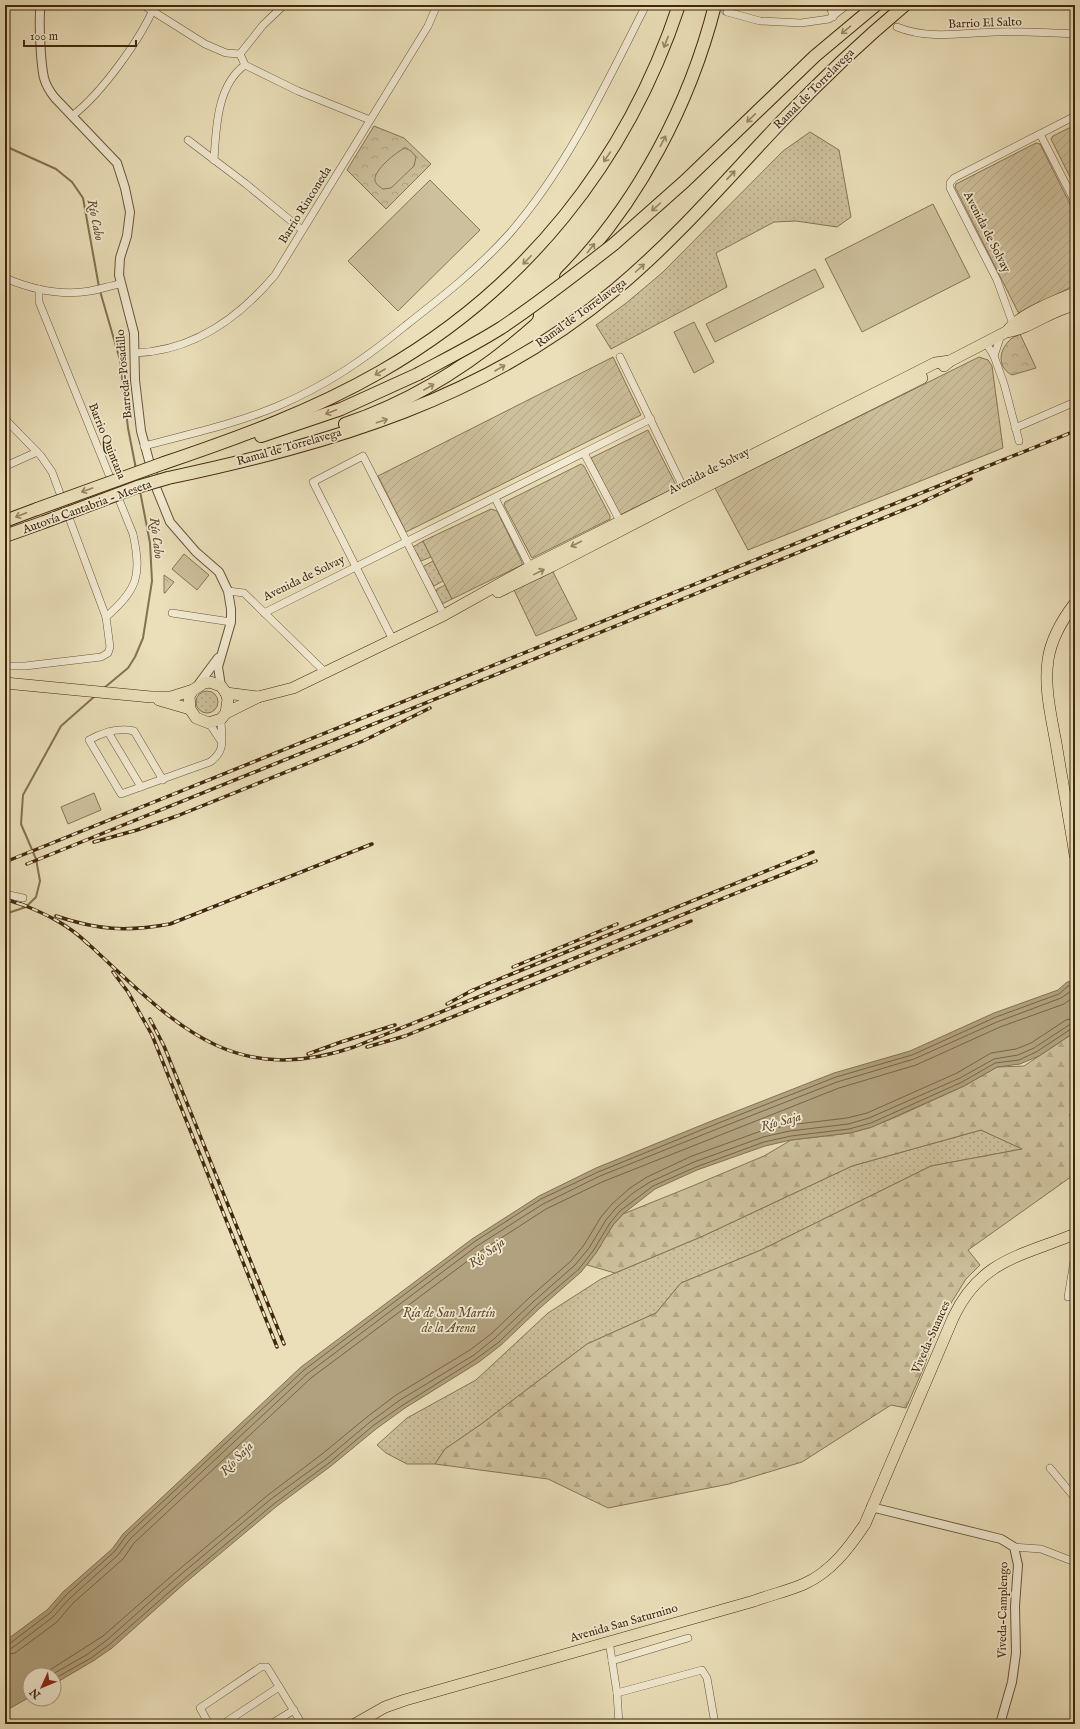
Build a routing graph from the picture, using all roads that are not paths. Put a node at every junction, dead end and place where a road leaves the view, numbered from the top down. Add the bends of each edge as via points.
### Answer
1 (29, 5) edge
2 (143, 5) edge
3 (284, 5) edge
4 (437, 5) edge
5 (646, 5) edge
6 (679, 5) edge
7 (715, 5) edge
8 (830, 5) edge
9 (847, 5) edge
10 (876, 5) edge
11 (905, 5) edge
12 (41, 6) edge
13 (153, 8) edge
14 (727, 12) tunnel mouth
15 (833, 17) junction
16 (897, 27) dead end
17 (1075, 34) edge
18 (240, 54) junction
19 (246, 65) junction
20 (72, 116) junction
21 (1075, 116) edge
22 (370, 120) junction
23 (1040, 134) junction
24 (188, 140) dead end
25 (214, 160) junction
26 (1075, 201) edge
27 (302, 230) junction
28 (5, 278) edge
29 (120, 284) junction
30 (39, 289) junction
31 (1075, 292) edge
32 (1075, 305) edge
33 (1006, 330) junction
34 (986, 343) junction
35 (135, 353) junction
36 (994, 356) junction
37 (620, 357) dead end
38 (950, 361) junction
39 (1075, 402) edge
40 (651, 419) junction
41 (6, 420) edge
42 (1015, 428) junction
43 (1019, 441) dead end
44 (144, 446) junction
45 (37, 452) junction
46 (584, 453) junction
47 (5, 462) edge
48 (164, 464) junction
49 (168, 478) junction
50 (684, 489) junction
51 (495, 498) junction
52 (5, 521) edge
53 (620, 522) junction
54 (5, 536) edge
55 (407, 542) junction
56 (356, 567) junction
57 (530, 567) junction
58 (228, 591) junction
59 (477, 598) junction
60 (1075, 603) edge
61 (172, 613) dead end
62 (264, 613) junction
63 (444, 615) junction
64 (106, 617) junction
65 (231, 622) junction
66 (393, 640) junction
67 (223, 650) junction
68 (5, 666) edge
69 (326, 673) junction
70 (5, 683) edge
71 (196, 687) junction
72 (223, 690) junction
73 (151, 697) junction
74 (258, 697) junction
75 (190, 710) junction
76 (223, 716) junction
77 (209, 723) junction
78 (108, 732) junction
79 (221, 741) junction
80 (163, 780) junction
81 (141, 787) junction
82 (1075, 854) edge
83 (5, 896) edge
84 (23, 898) dead end
85 (1075, 1242) edge
86 (1075, 1256) edge
87 (1068, 1297) dead end
88 (1050, 1468) dead end
89 (1075, 1498) edge
90 (871, 1507) junction
91 (1014, 1547) junction
92 (1075, 1562) edge
93 (688, 1638) dead end
94 (609, 1641) junction
95 (612, 1661) junction
96 (279, 1687) junction
97 (618, 1693) junction
98 (294, 1710) junction
99 (209, 1724) edge
100 (223, 1724) edge
101 (271, 1724) edge
102 (302, 1724) edge
103 (355, 1724) edge
104 (619, 1724) edge
105 (715, 1724) edge
106 (1000, 1724) edge

1 - 12 street
2 - 13 street
3 - 18 street via 263,25
4 - 22 street, Barrio Rinconeda via 428,26
5 - 44 street via 597,102 540,195 504,239 437,302 367,357 307,392 262,412
6 -> 48 highway via 648,83 608,157 545,240 496,289 426,344 361,383 278,422
49 -> 7 highway via 320,432 382,410 454,373 514,327 570,273 606,230 645,172 687,91
8 - 15 street
9 - 15 street
10 -> 48 highway, Ramal de Torrelavega, bridge via 815,56 685,181 614,244 519,316 479,341 375,394 309,421
49 -> 11 highway, Ramal de Torrelavega via 272,453 395,416 473,383 538,346 598,303 648,260 832,70
12 - 20 street, Barreda-Posadillo via 44,79 51,93
13 - 18 street via 206,44 226,53
13 - 20 street via 109,79
14 - 15 street via 760,21 781,23 824,21
16 - 17 street, Barrio El Salto via 909,32 937,36 1003,32
18 - 19 street
19 - 22 street via 298,91
19 - 25 street via 240,69 228,88 221,105 216,125
20 - 29 street, Barreda-Posadillo via 117,163 125,188 130,212 127,236 118,267
21 - 23 street
22 - 27 street, Barrio Rinconeda
23 - 26 street
23 - 33 street, Avenida de Solvay via 954,178 949,186 996,280
24 - 25 street
25 - 27 street
27 - 35 street, Barrio Rinconeda via 274,275 258,294 234,315 187,343 172,348
28 - 30 street via 17,284
29 - 30 street via 67,293
29 - 35 street, Barreda-Posadillo via 134,333
30 - 64 street, Barrio Quintana via 39,302 133,534 138,571 135,583 120,605
31 - 33 main road, Avenida de Solvay
32 - 33 main road, Avenida de Solvay via 1060,309 1016,331
33 - 34 main road, Avenida de Solvay
33 - 36 street
34 - 36 street
34 - 38 main road, Avenida de Solvay
35 - 44 street, Barreda-Posadillo via 138,408
36 - 42 street
37 - 40 street, Avenida de Solvay
38 - 50 main road, Avenida de Solvay via 935,363
59 -> 38 main road, Avenida de Solvay via 496,593 552,566 891,394
39 - 42 street
40 - 46 street, Avenida de Solvay
40 - 50 street, Avenida de Solvay
41 - 45 street
42 - 43 street
44 - 58 street, Barreda-Posadillo via 170,522 196,552 219,572
45 - 47 street via 8,465
45 - 64 street via 52,472
46 - 51 street, Avenida de Solvay
46 - 53 street
48 -> 52 highway, Autovía Cantabria - Meseta, bridge
49 - 54 highway, Autovía Cantabria - Meseta, bridge
50 - 53 main road, Avenida de Solvay
51 - 55 street, Avenida de Solvay
51 - 57 street
53 -> 57 main road, Avenida de Solvay
55 - 56 street, Avenida de Solvay
55 - 56 street, Avenida de Solvay via 364,456 313,482
55 - 63 street, Avenida de Solvay
56 - 62 street, Avenida de Solvay
56 - 66 street, Avenida de Solvay
57 - 59 main road, Avenida de Solvay
58 - 62 street, Avenida de Solvay via 244,593
58 - 65 street, Barreda-Posadillo
59 - 63 main road, Avenida de Solvay
60 - 82 main road via 1055,636 1047,675 1052,721
61 - 65 street
62 - 69 street, Avenida de Solvay
63 - 66 main road, Avenida de Solvay
64 - 68 street via 110,647 108,653 101,657
65 - 67 street, Barreda-Posadillo
66 - 69 main road, Avenida de Solvay
67 - 71 street, Barreda-Posadillo
67 - 72 street, Barreda-Posadillo via 218,666
69 - 74 main road, Avenida de Solvay via 293,688
70 - 73 main road
71 - 72 main road via 210,682
71 - 73 main road via 171,697
71 - 75 main road via 189,696
72 - 74 main road
72 - 76 main road via 228,699
73 - 75 main road
74 - 76 main road
75 - 77 main road via 196,718
76 - 77 main road
76 - 79 street
77 - 79 street
78 - 80 street via 127,729 134,731
78 - 81 street
78 - 81 street via 89,740 121,794
79 - 80 street via 222,748 216,758
80 - 81 street
83 - 84 street
85 - 90 main road, Viveda-Suances via 1030,1250 998,1265 966,1294 953,1318
86 - 87 street
88 - 89 street
90 - 91 street, Viveda-Camplengo via 1001,1539
90 - 94 main road, Avenida San Saturnino via 865,1524 847,1549 827,1570 804,1584 754,1601
91 - 92 street via 1041,1549
91 - 106 street, Viveda-Camplengo via 1018,1565 1015,1606 1016,1653 1012,1682
93 - 95 street
94 - 95 street
94 - 103 main road, Avenida San Saturnino via 405,1700
95 - 97 street
96 - 98 street
96 - 99 street via 267,1667 261,1667 200,1708
96 - 100 street
97 - 104 street
97 - 105 street via 702,1670 707,1678
98 - 101 street
98 - 102 street

